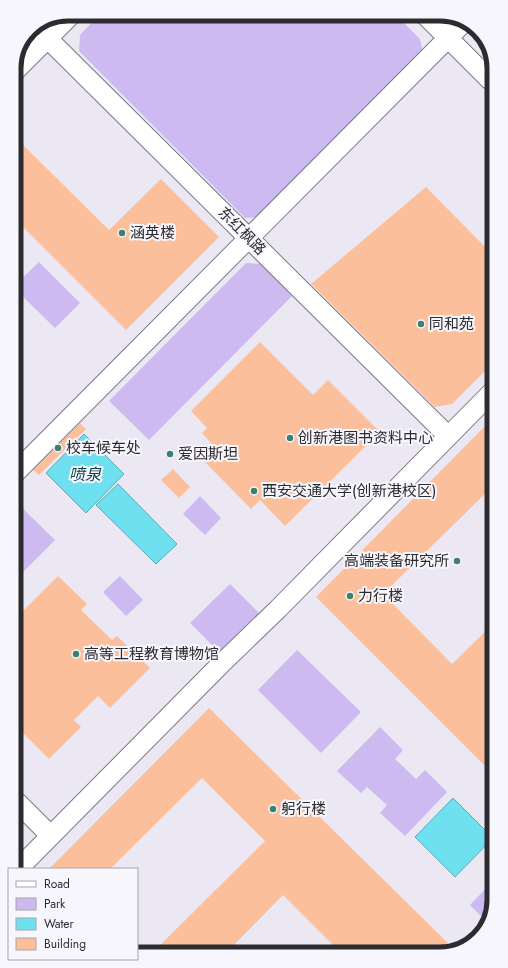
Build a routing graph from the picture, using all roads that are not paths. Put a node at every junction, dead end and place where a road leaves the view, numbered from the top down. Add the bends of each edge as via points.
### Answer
1 (431, 21) edge
2 (59, 22) edge
3 (460, 26) edge
4 (42, 33) edge
5 (448, 39) junction
6 (22, 61) edge
7 (487, 77) edge
8 (249, 238) junction
9 (487, 397) edge
10 (448, 436) junction
11 (21, 467) edge
12 (21, 806) edge
13 (51, 836) junction
14 (21, 866) edge

1 - 5 street
2 - 4 street
3 - 5 street
4 - 6 street
4 - 8 street, 东红枫路
5 - 7 street
5 - 8 street
8 - 10 street, 东红枫路
8 - 11 street
9 - 10 street
10 - 13 street
12 - 13 street
13 - 14 street

